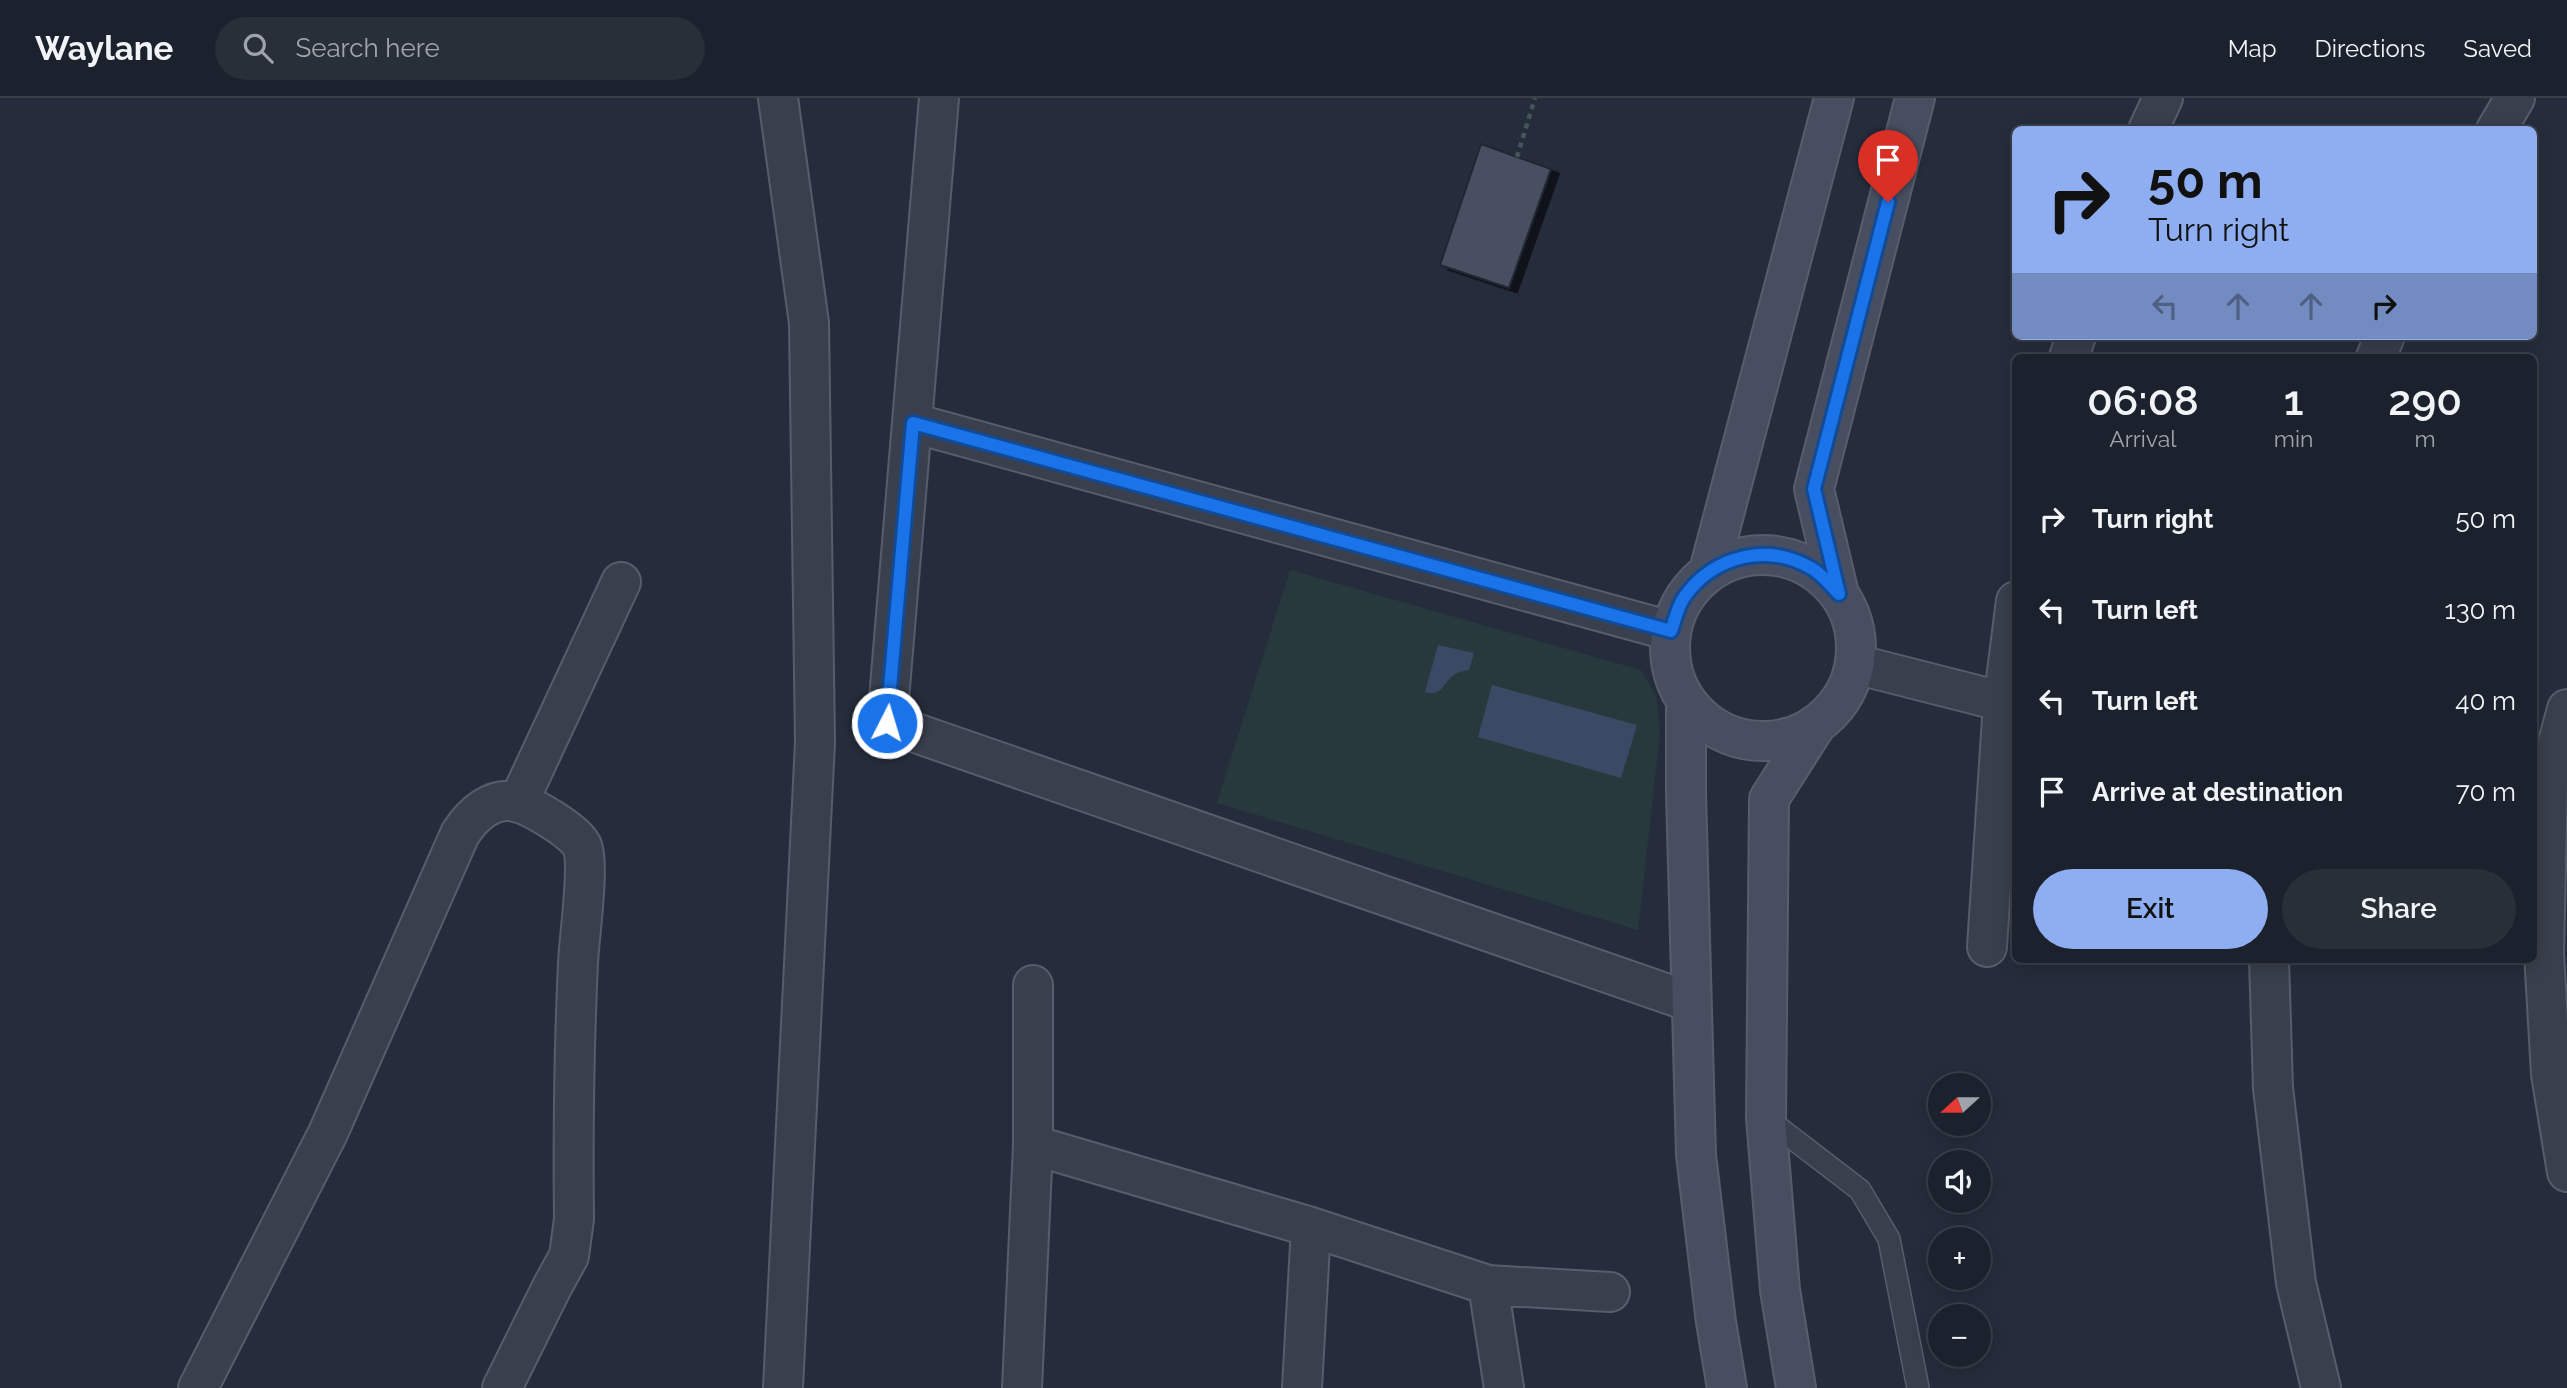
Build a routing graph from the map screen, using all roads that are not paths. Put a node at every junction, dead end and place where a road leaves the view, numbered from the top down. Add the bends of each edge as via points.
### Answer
1 (778, 98) edge
2 (939, 98) edge
3 (1834, 98) edge
4 (1915, 98) edge
5 (2163, 98) edge
6 (2515, 98) edge
7 (2150, 126) edge
8 (2498, 126) edge
9 (913, 423) junction
10 (1709, 570) junction
11 (621, 582) dead end
12 (1839, 594) junction
13 (1671, 631) junction
14 (1855, 664) junction
15 (2012, 670) edge
16 (1686, 702) junction
17 (2010, 704) edge
18 (2567, 709) edge
19 (1816, 725) junction
20 (2541, 779) edge
21 (518, 803) junction
22 (1987, 947) dead end
23 (2269, 963) edge
24 (1033, 985) dead end
25 (1691, 1002) junction
26 (1766, 1118) junction
27 (1033, 1145) junction
28 (2567, 1172) edge
29 (1311, 1227) junction
30 (1488, 1285) junction
31 (1611, 1292) dead end
32 (198, 1388) edge
33 (502, 1388) edge
34 (783, 1388) edge
35 (1022, 1388) edge
36 (1303, 1388) edge
37 (1504, 1388) edge
38 (1727, 1388) edge
39 (1796, 1388) edge
40 (1918, 1388) edge
41 (2320, 1388) edge

1 - 34 street via 809,323 815,743
2 - 9 street
3 - 10 street
4 - 12 street via 1814,489
5 - 7 street
6 - 8 street
9 - 13 street
9 - 25 street via 887,723
10 - 12 street via 1742,556 1779,555 1813,569
10 - 13 street via 1684,597
11 - 21 street
12 - 14 street via 1854,627
13 - 16 street via 1671,668
14 - 17 street
14 - 19 street via 1842,699
15 - 17 street
16 - 19 street via 1713,727 1747,740 1783,740
16 - 25 street
17 - 22 street
18 - 20 street
19 - 26 street via 1769,799
20 - 28 street via 2551,1074
21 - 32 street via 486,807 460,834 328,1133
21 - 33 street via 578,838 585,858 578,962 574,1219 569,1256
23 - 41 street via 2273,1088 2295,1283
24 - 27 street
25 - 38 street via 1696,1155
26 - 39 street via 1780,1290
26 - 40 lane via 1860,1190 1889,1238
27 - 29 street
27 - 35 street
29 - 30 street
29 - 36 street
30 - 31 street
30 - 37 street

